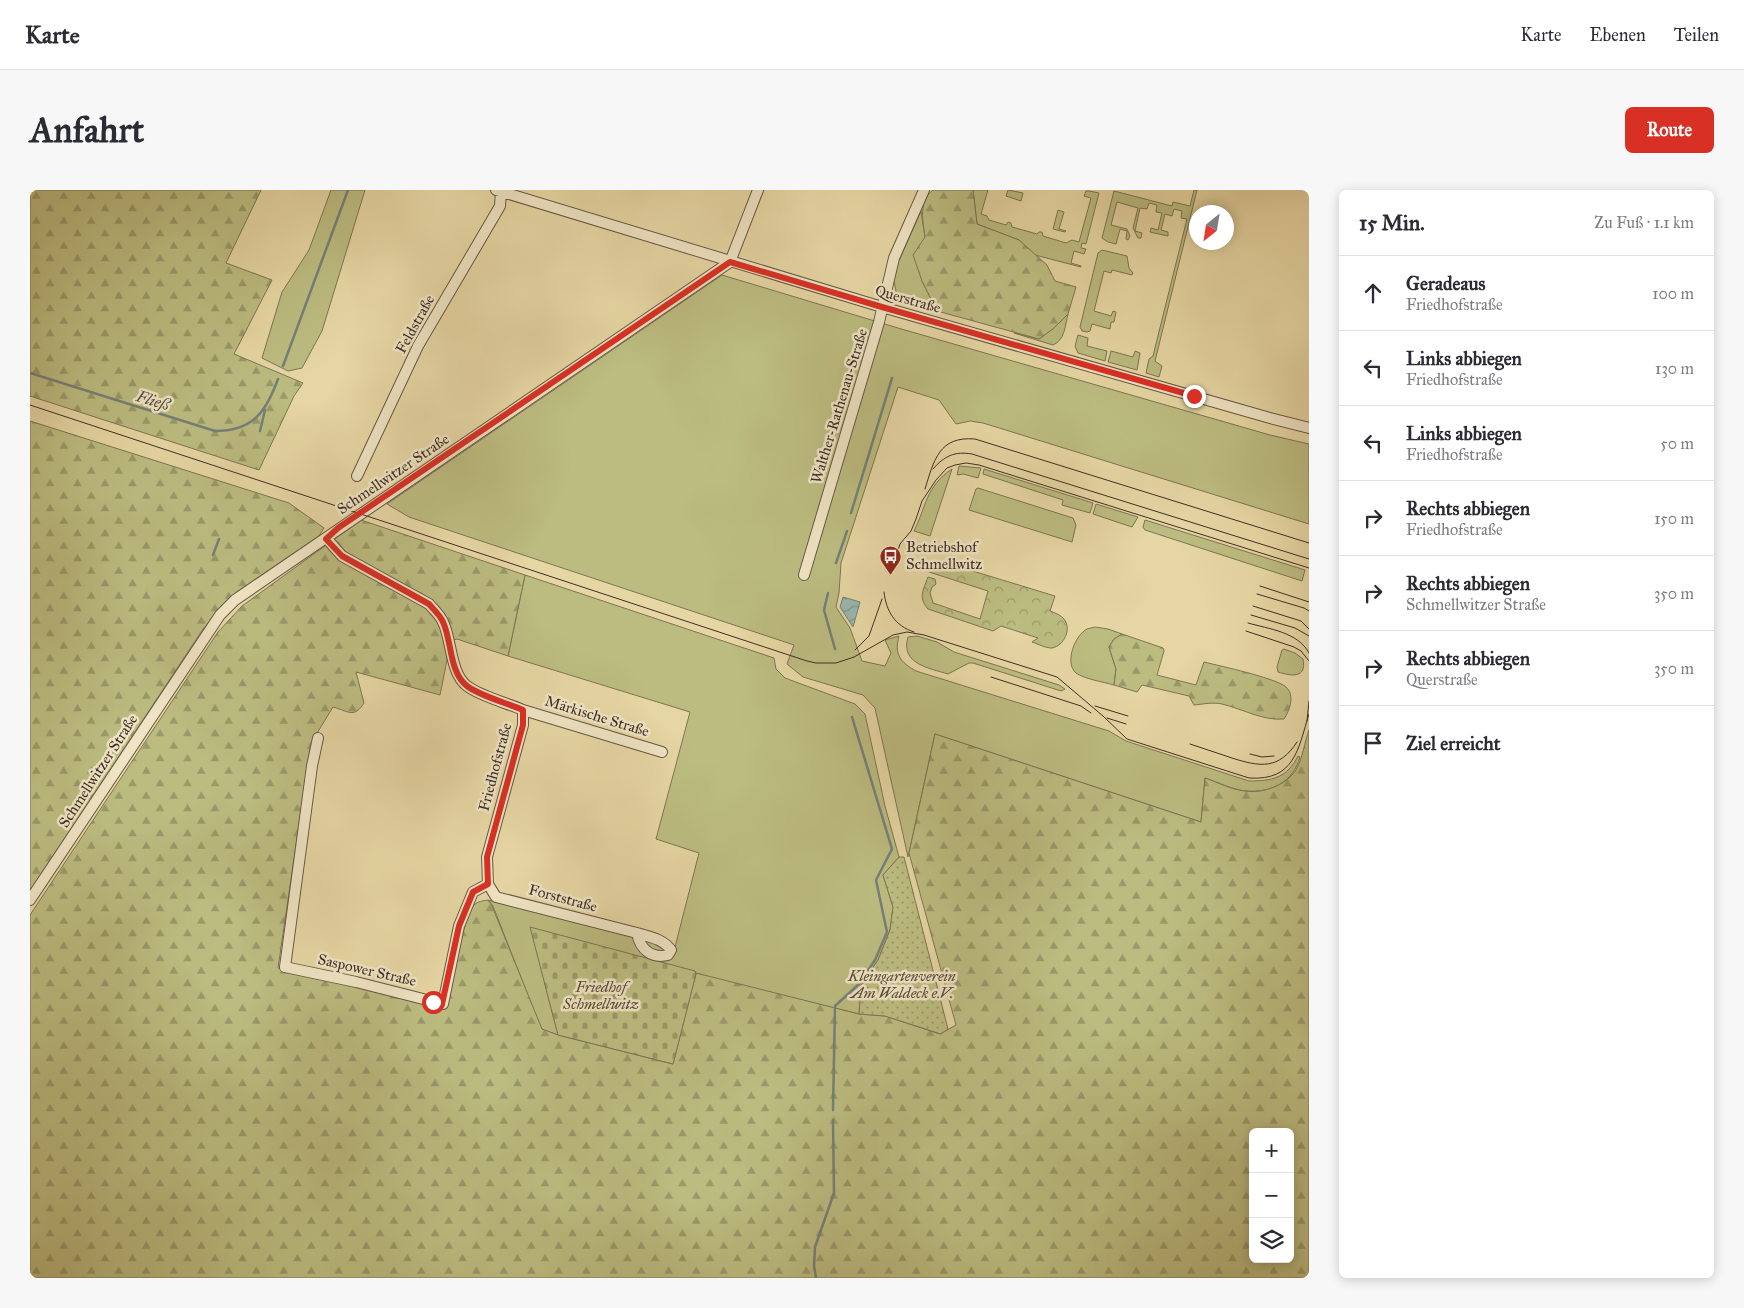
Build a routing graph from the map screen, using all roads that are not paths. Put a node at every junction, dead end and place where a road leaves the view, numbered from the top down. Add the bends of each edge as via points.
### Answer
1 (499, 190) edge
2 (758, 190) edge
3 (924, 190) edge
4 (730, 262) junction
5 (882, 307) junction
6 (1309, 428) edge
7 (357, 476) dead end
8 (326, 539) junction
9 (804, 576) dead end
10 (523, 710) junction
11 (318, 738) dead end
12 (662, 752) dead end
13 (488, 884) junction
14 (30, 900) edge
15 (637, 933) dead end

1 - 4 street, Querstraße
1 - 7 street, Feldstraße via 500,206 418,346
2 - 4 street
3 - 5 street, Walther-Rathenau-Straße via 894,258
4 - 5 street, Querstraße
4 - 8 street, Schmellwitzer Straße
5 - 6 street, Querstraße
5 - 9 street, Walther-Rathenau-Straße
8 - 10 street, Friedhofstraße via 342,556 429,604 439,614 458,674 465,685
8 - 14 street, Schmellwitzer Straße via 235,600 220,615
10 - 12 street, Märkische Straße
10 - 13 street, Friedhofstraße via 523,725 487,857
11 - 13 street, Saspower Straße via 284,967 442,1004 459,926 473,892
13 - 15 street, Forststraße via 496,896

